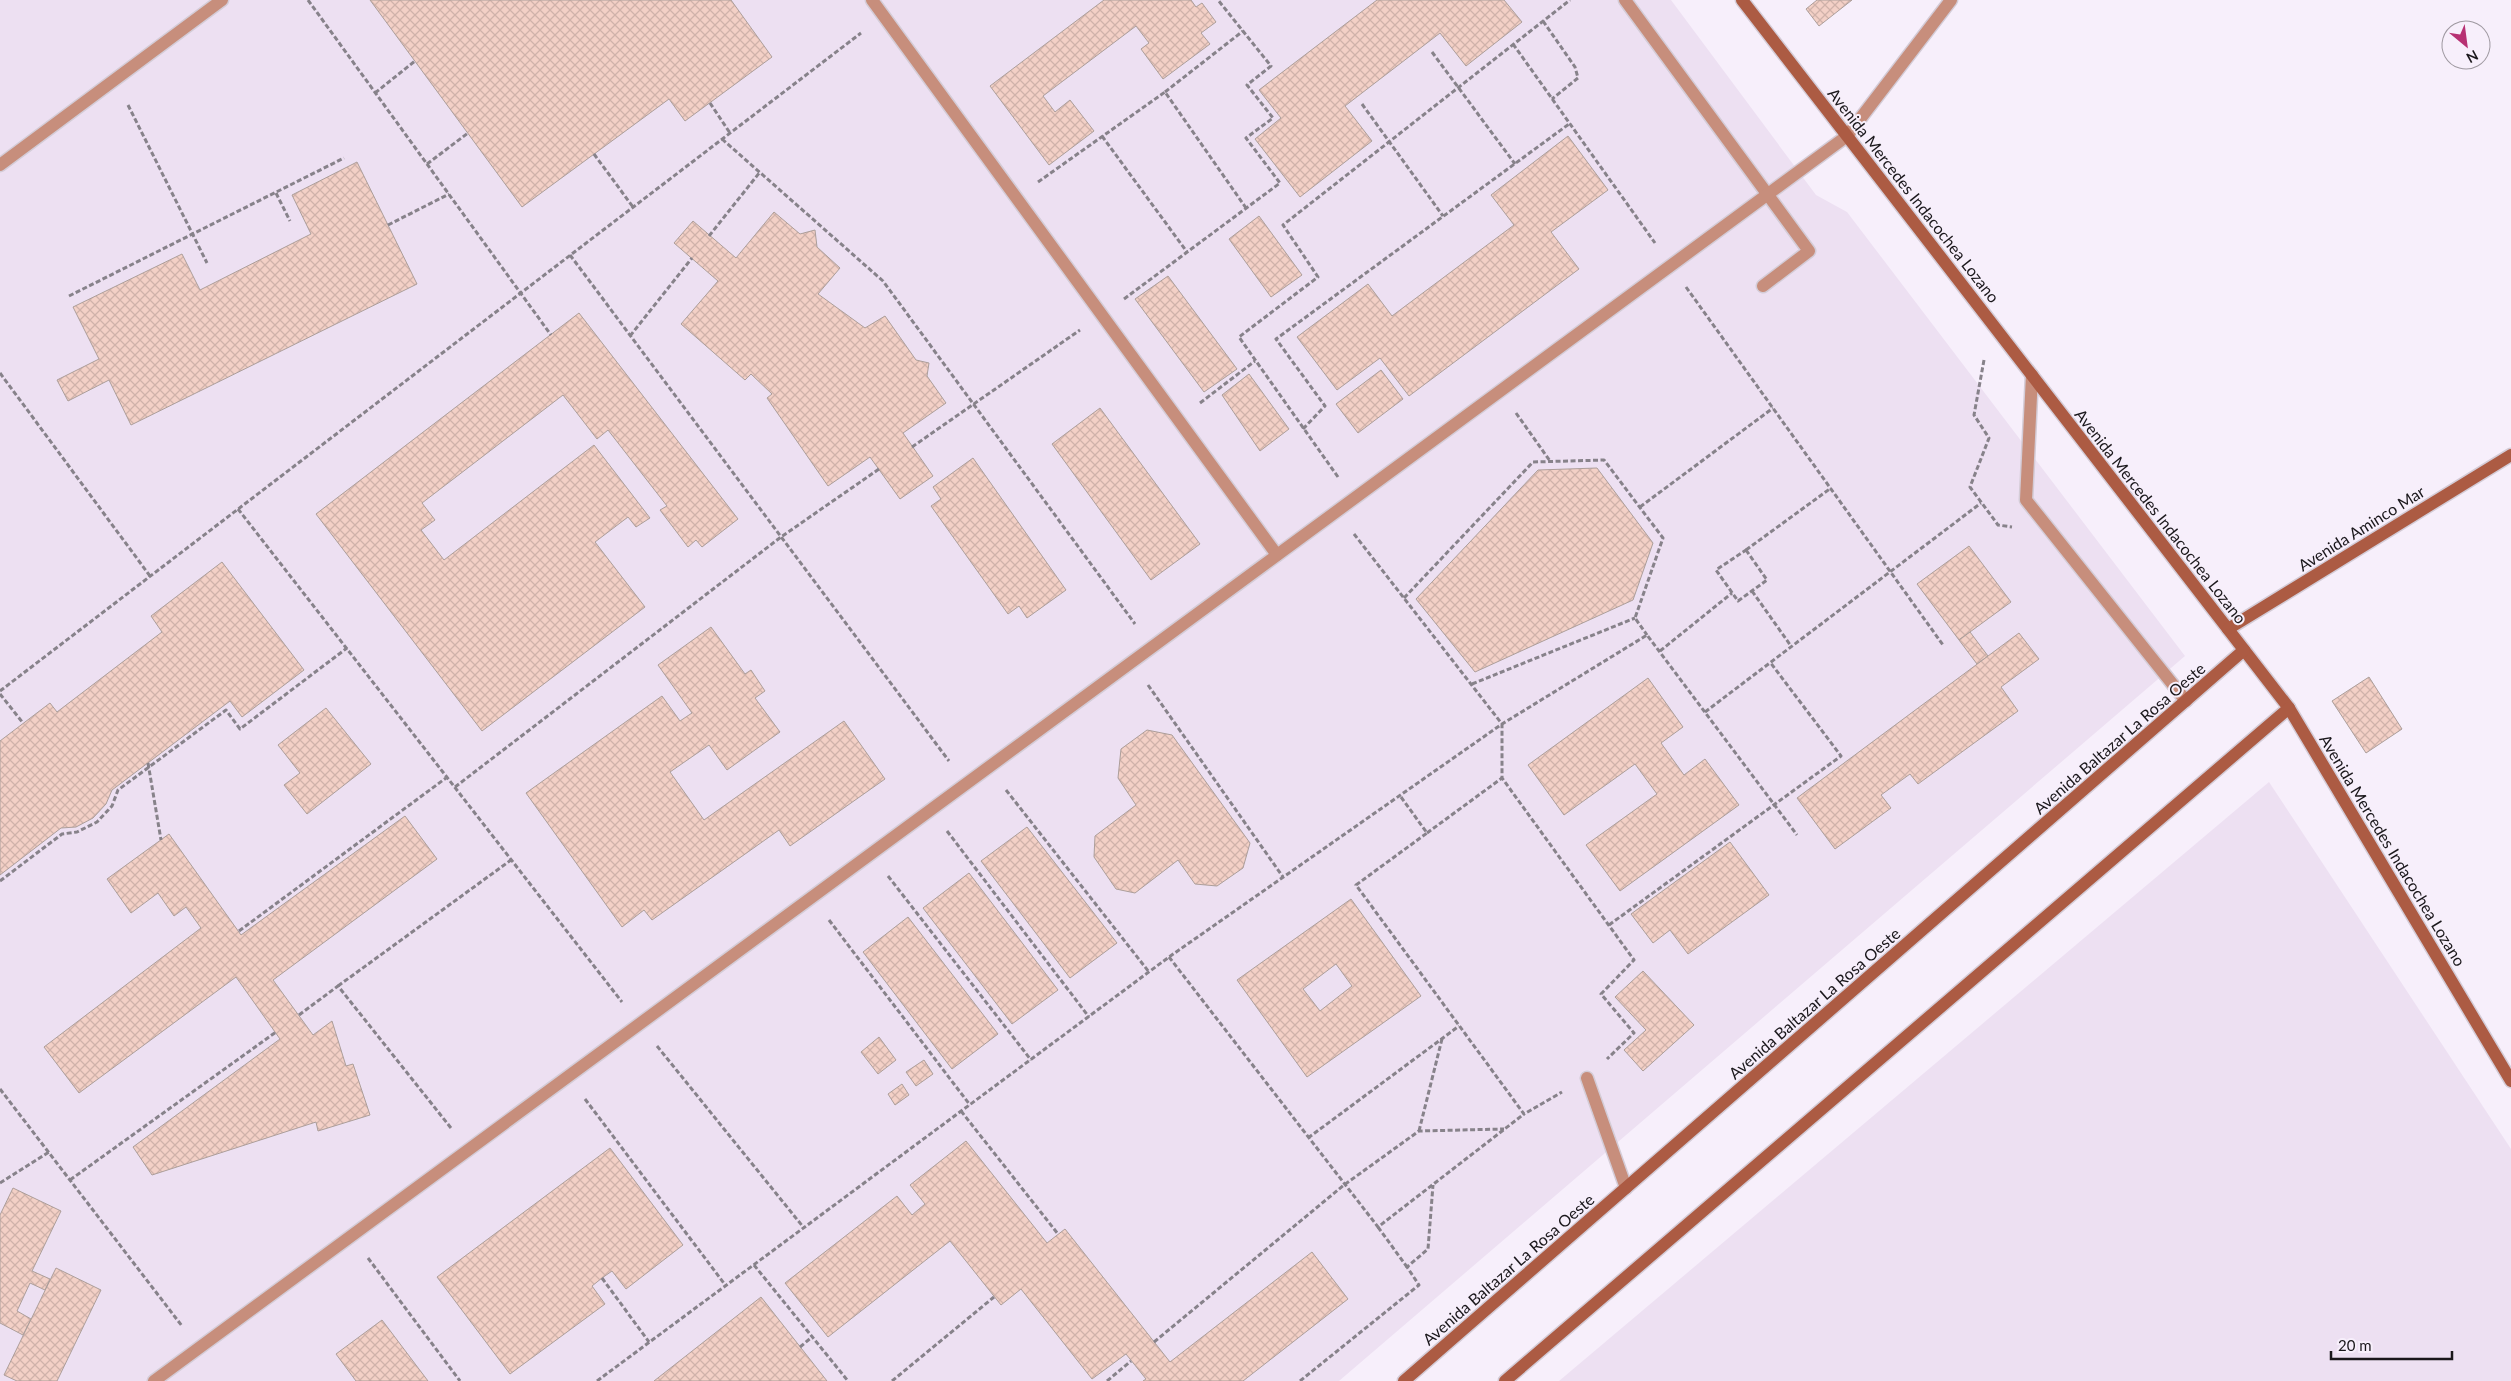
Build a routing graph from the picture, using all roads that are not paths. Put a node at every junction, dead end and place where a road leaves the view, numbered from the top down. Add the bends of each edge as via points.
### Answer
1 (222, 0) edge
2 (872, 0) edge
3 (1625, 0) edge
4 (1742, 0) edge
5 (1951, 0) edge
6 (1847, 136) junction
7 (0, 165) edge
8 (1767, 194) junction
9 (1763, 286) dead end
10 (2032, 375) junction
11 (2511, 455) edge
12 (1276, 556) junction
13 (2228, 629) junction
14 (2244, 650) junction
15 (2186, 701) junction
16 (2290, 708) junction
17 (1587, 1078) road end
18 (2511, 1082) edge
19 (1626, 1188) junction
20 (154, 1381) edge
21 (1404, 1381) edge
22 (1505, 1381) edge

1 - 7 street
2 - 12 street
3 - 8 street
4 - 6 street, Avenida Mercedes Indacochea Lozano
5 - 6 street
6 - 8 street
6 - 10 street, Avenida Mercedes Indacochea Lozano
8 - 9 street via 1809,251
8 - 12 street
10 - 13 street, Avenida Mercedes Indacochea Lozano
10 - 15 street via 2026,500
11 - 13 street, Avenida Aminco Mar
12 - 20 street
13 - 14 street, Avenida Mercedes Indacochea Lozano
14 - 15 street, Avenida Baltazar La Rosa Oeste
14 - 16 street, Avenida Mercedes Indacochea Lozano
15 - 19 street, Avenida Baltazar La Rosa Oeste
16 - 18 street, Avenida Mercedes Indacochea Lozano
16 - 22 street
17 - 19 street
19 - 21 street, Avenida Baltazar La Rosa Oeste

